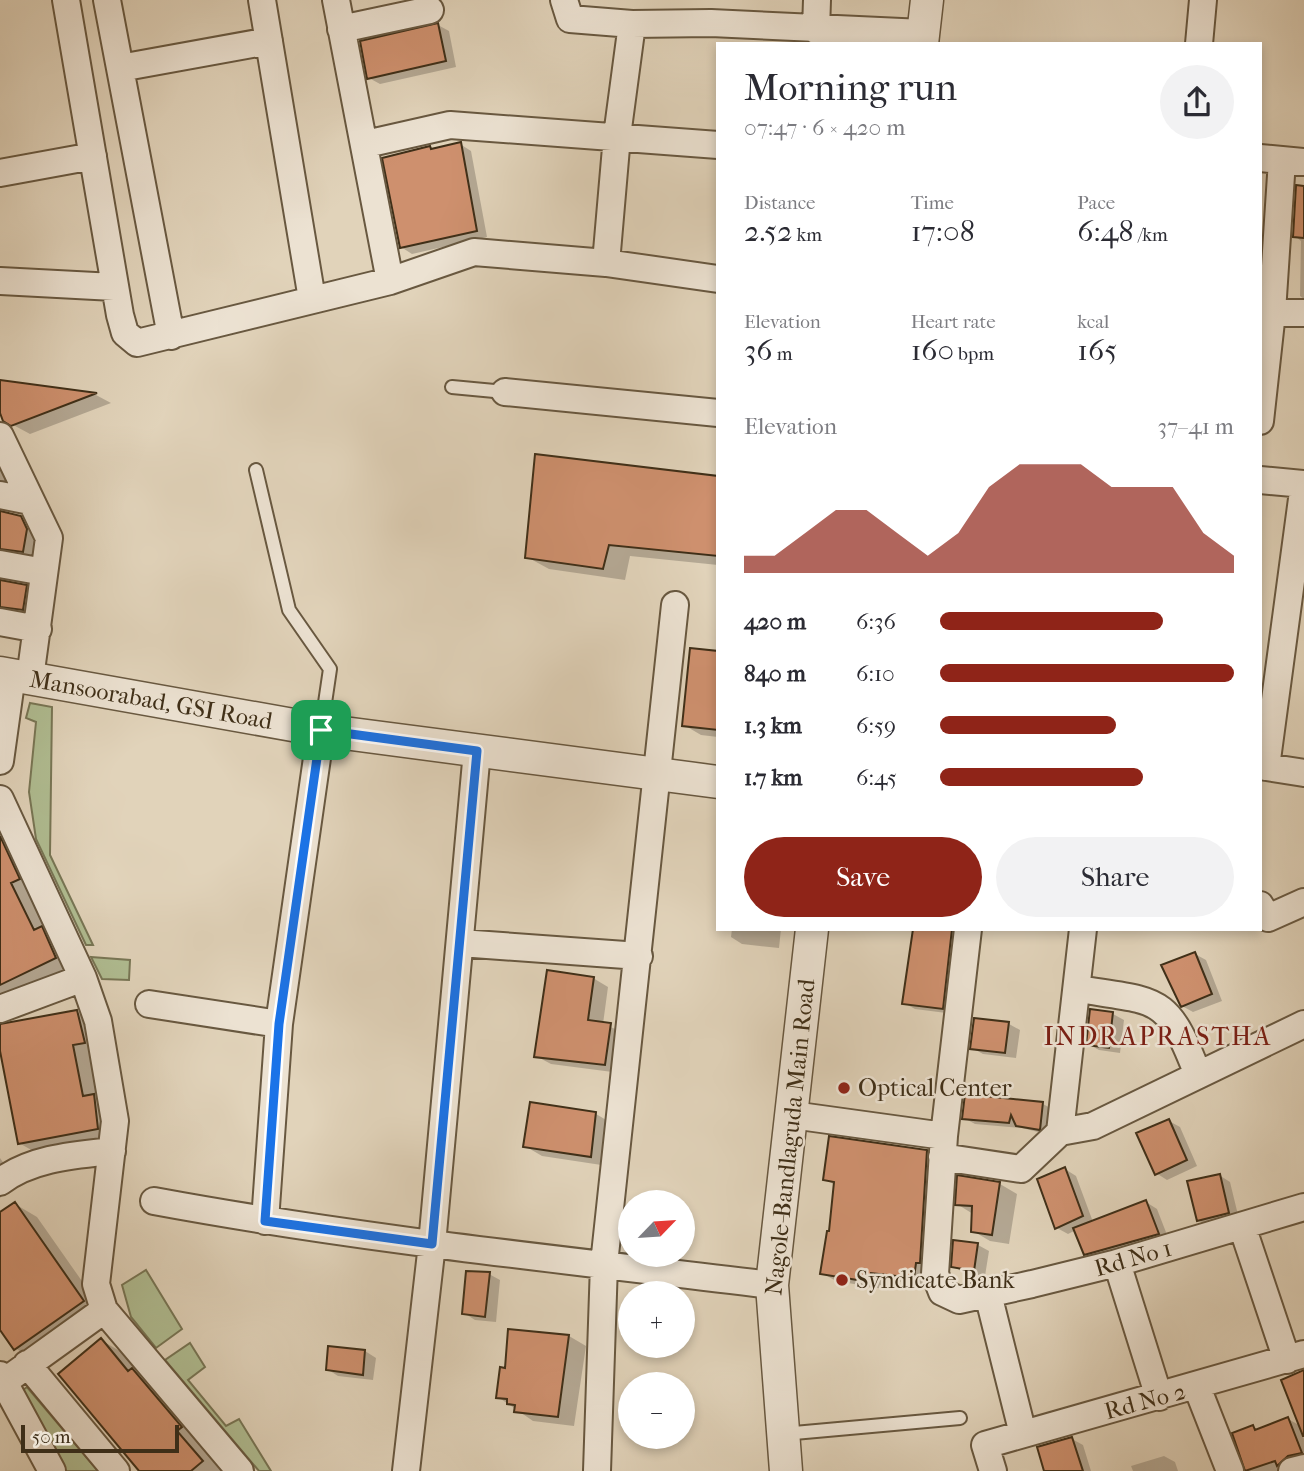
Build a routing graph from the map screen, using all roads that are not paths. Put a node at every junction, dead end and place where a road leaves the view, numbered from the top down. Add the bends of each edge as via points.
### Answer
1 (66, 0) edge
2 (107, 0) edge
3 (262, 0) edge
4 (336, 0) edge
5 (564, 0) edge
6 (817, 0) edge
7 (927, 0) edge
8 (1203, 0) edge
9 (430, 10) dead end
10 (708, 12) edge
11 (632, 24) junction
12 (341, 29) junction
13 (816, 30) junction
14 (922, 38) edge
15 (269, 41) junction
16 (1199, 42) edge
17 (120, 68) junction
18 (617, 136) junction
19 (366, 144) junction
20 (716, 145) edge
21 (93, 156) junction
22 (1282, 160) edge
23 (0, 173) edge
24 (606, 263) junction
25 (716, 278) edge
26 (0, 281) edge
27 (390, 281) junction
28 (114, 287) junction
29 (312, 299) junction
30 (1266, 312) edge
31 (1304, 313) edge
32 (171, 336) junction
33 (1262, 385) edge
34 (452, 387) dead end
35 (505, 392) joint
36 (716, 413) edge
37 (0, 436) edge
38 (256, 470) dead end
39 (1262, 480) edge
40 (0, 495) edge
41 (30, 501) junction
42 (0, 564) edge
43 (44, 572) junction
44 (675, 605) dead end
45 (0, 622) edge
46 (38, 629) junction
47 (1293, 653) edge
48 (14, 676) edge
49 (321, 730) junction
50 (477, 751) junction
51 (0, 761) edge
52 (1263, 767) edge
53 (1304, 773) edge
54 (659, 775) junction
55 (716, 782) edge
56 (2, 806) edge
57 (1304, 902) edge
58 (1262, 908) edge
59 (812, 931) edge
60 (968, 931) edge
61 (1083, 931) edge
62 (460, 943) junction
63 (639, 956) junction
64 (83, 978) junction
65 (1078, 989) junction
66 (149, 1004) dead end
67 (0, 1009) edge
68 (279, 1024) junction
69 (1304, 1024) edge
70 (1198, 1075) junction
71 (792, 1115) junction
72 (1060, 1132) junction
73 (943, 1147) junction
74 (112, 1152) junction
75 (2, 1176) edge
76 (154, 1201) dead end
77 (1304, 1207) edge
78 (265, 1221) junction
79 (1242, 1226) junction
80 (432, 1244) junction
81 (604, 1264) junction
82 (1116, 1264) junction
83 (772, 1285) junction
84 (988, 1294) junction
85 (104, 1310) junction
86 (1295, 1357) edge
87 (27, 1364) junction
88 (2, 1379) edge
89 (1197, 1387) junction
90 (1159, 1397) junction
91 (960, 1418) dead end
92 (783, 1434) junction
93 (1023, 1434) junction
94 (228, 1467) edge
95 (1304, 1468) edge
96 (52, 1471) edge
97 (116, 1471) edge
98 (406, 1471) edge
99 (597, 1471) edge
100 (786, 1471) edge
101 (993, 1471) edge
102 (1230, 1471) edge
103 (1292, 1471) edge

1 - 21 street
2 - 17 street
3 - 15 street
4 - 12 street
5 - 11 street via 569,19
6 - 13 street
7 - 14 street
8 - 16 street
9 - 12 street
10 - 11 street
10 - 13 street
11 - 18 street
12 - 19 street
13 - 14 street
15 - 17 street
15 - 29 street
17 - 32 street
18 - 19 street via 450,125
18 - 20 street
18 - 24 street
19 - 27 street
21 - 23 street
21 - 28 street
22 - 30 street
24 - 25 street
24 - 27 street via 474,253
26 - 28 street
27 - 29 street
28 - 32 street via 125,334 137,343
29 - 32 street
30 - 31 street
30 - 33 street
34 - 35 lane
35 - 36 street
37 - 41 street
38 - 49 lane via 289,610 330,669
39 - 47 street via 1304,484
40 - 41 street
41 - 43 street via 49,538
42 - 43 street
43 - 46 street
44 - 54 street
45 - 46 street
46 - 48 street
47 - 52 street
48 - 49 street, Mansoorabad, GSI Road
48 - 51 street
49 - 50 street, Mansoorabad, GSI Road
49 - 68 street
50 - 54 street, Mansoorabad, GSI Road
50 - 62 street
52 - 53 street
54 - 55 street, Mansoorabad, GSI Road
54 - 63 street
56 - 64 street
57 - 58 street via 1268,918
59 - 71 street, Nagole-Bandlaguda Main Road
60 - 73 street
61 - 65 street
62 - 63 street
62 - 80 street
63 - 81 street
64 - 67 street
64 - 74 street via 98,1021 115,1121
65 - 70 street via 1151,1001 1175,1022
65 - 72 street
66 - 68 street
68 - 78 street
69 - 70 street
70 - 72 street via 1093,1126
71 - 73 street
71 - 83 street, Nagole-Bandlaguda Main Road
72 - 73 street via 1021,1169
73 - 84 street, Rd No 1 via 936,1274 942,1292 959,1300
74 - 75 street via 74,1155
74 - 85 street via 96,1284
76 - 78 street
77 - 79 street, Rd No 1
78 - 80 street
79 - 82 street, Rd No 1
79 - 86 street
80 - 81 street
80 - 98 street
81 - 83 street
81 - 99 street
82 - 84 street, Rd No 1
82 - 90 street
83 - 92 street, Nagole-Bandlaguda Main Road
84 - 93 street
85 - 87 street
85 - 94 street
86 - 89 street, Rd No 2
87 - 88 street
87 - 97 street
88 - 96 street
89 - 90 street, Rd No 2
89 - 102 street
90 - 93 street, Rd No 2
91 - 92 lane
92 - 100 street, Nagole-Bandlaguda Main Road
93 - 101 street, Rd No 2 via 985,1445
95 - 103 street

